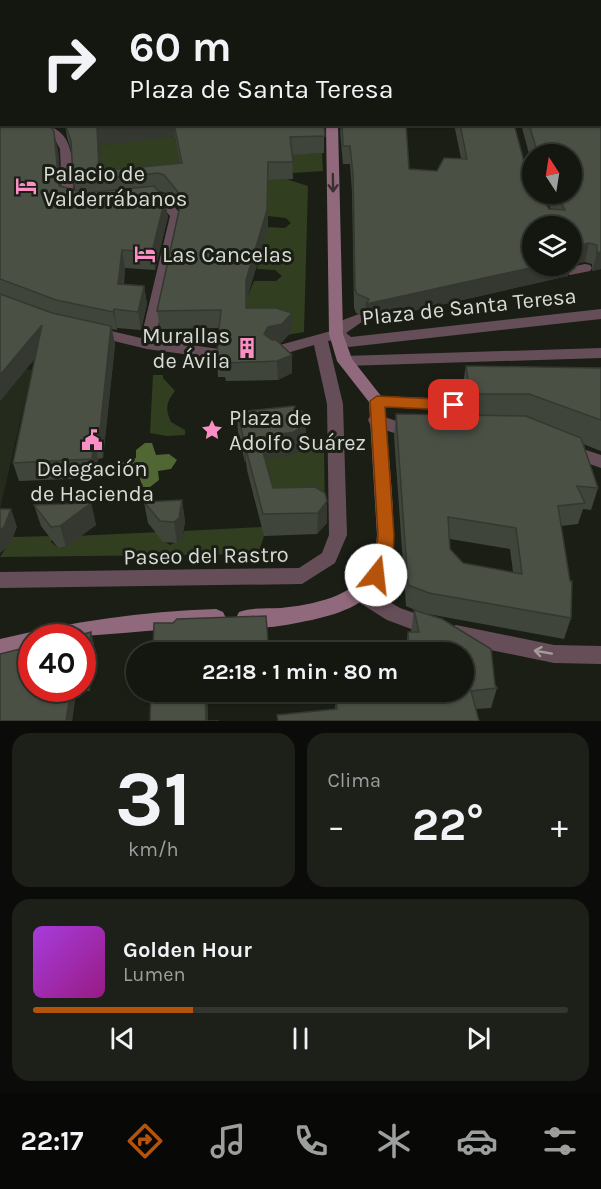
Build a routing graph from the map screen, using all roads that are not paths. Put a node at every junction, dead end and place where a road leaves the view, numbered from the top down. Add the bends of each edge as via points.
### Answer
1 (41, 126) edge
2 (332, 126) edge
3 (136, 199) edge
4 (89, 204) edge
5 (601, 314) edge
6 (359, 319) dead end
7 (80, 329) edge
8 (328, 337) junction
9 (147, 344) junction
10 (274, 352) edge
11 (601, 353) edge
12 (219, 354) edge
13 (345, 361) junction
14 (377, 401) junction
15 (454, 405) dead end
16 (376, 420) junction
17 (428, 430) edge
18 (553, 443) edge
19 (601, 462) edge
20 (0, 580) edge
21 (359, 592) junction
22 (96, 626) edge
23 (18, 644) edge
24 (0, 648) edge
25 (601, 655) edge

1 - 4 street via 57,134 66,149 68,199
2 -> 8 street
3 - 9 street via 160,197 176,216
5 - 8 street, Plaza de Santa Teresa via 349,342
6 - 8 street, Plaza de Santa Teresa
7 - 9 street
8 - 10 street
8 - 13 street
8 - 20 street, Paseo del Rastro via 338,535 329,558 302,576
9 - 12 street
11 - 13 street, Plaza de Santa Teresa
13 - 14 street
14 - 15 street
14 - 16 street
16 - 17 street via 404,430
16 - 21 street via 386,535 384,556 376,575
18 - 19 street
21 - 22 street via 333,605 298,614 150,619
25 -> 21 street via 554,654 474,639 393,614
23 - 24 street

